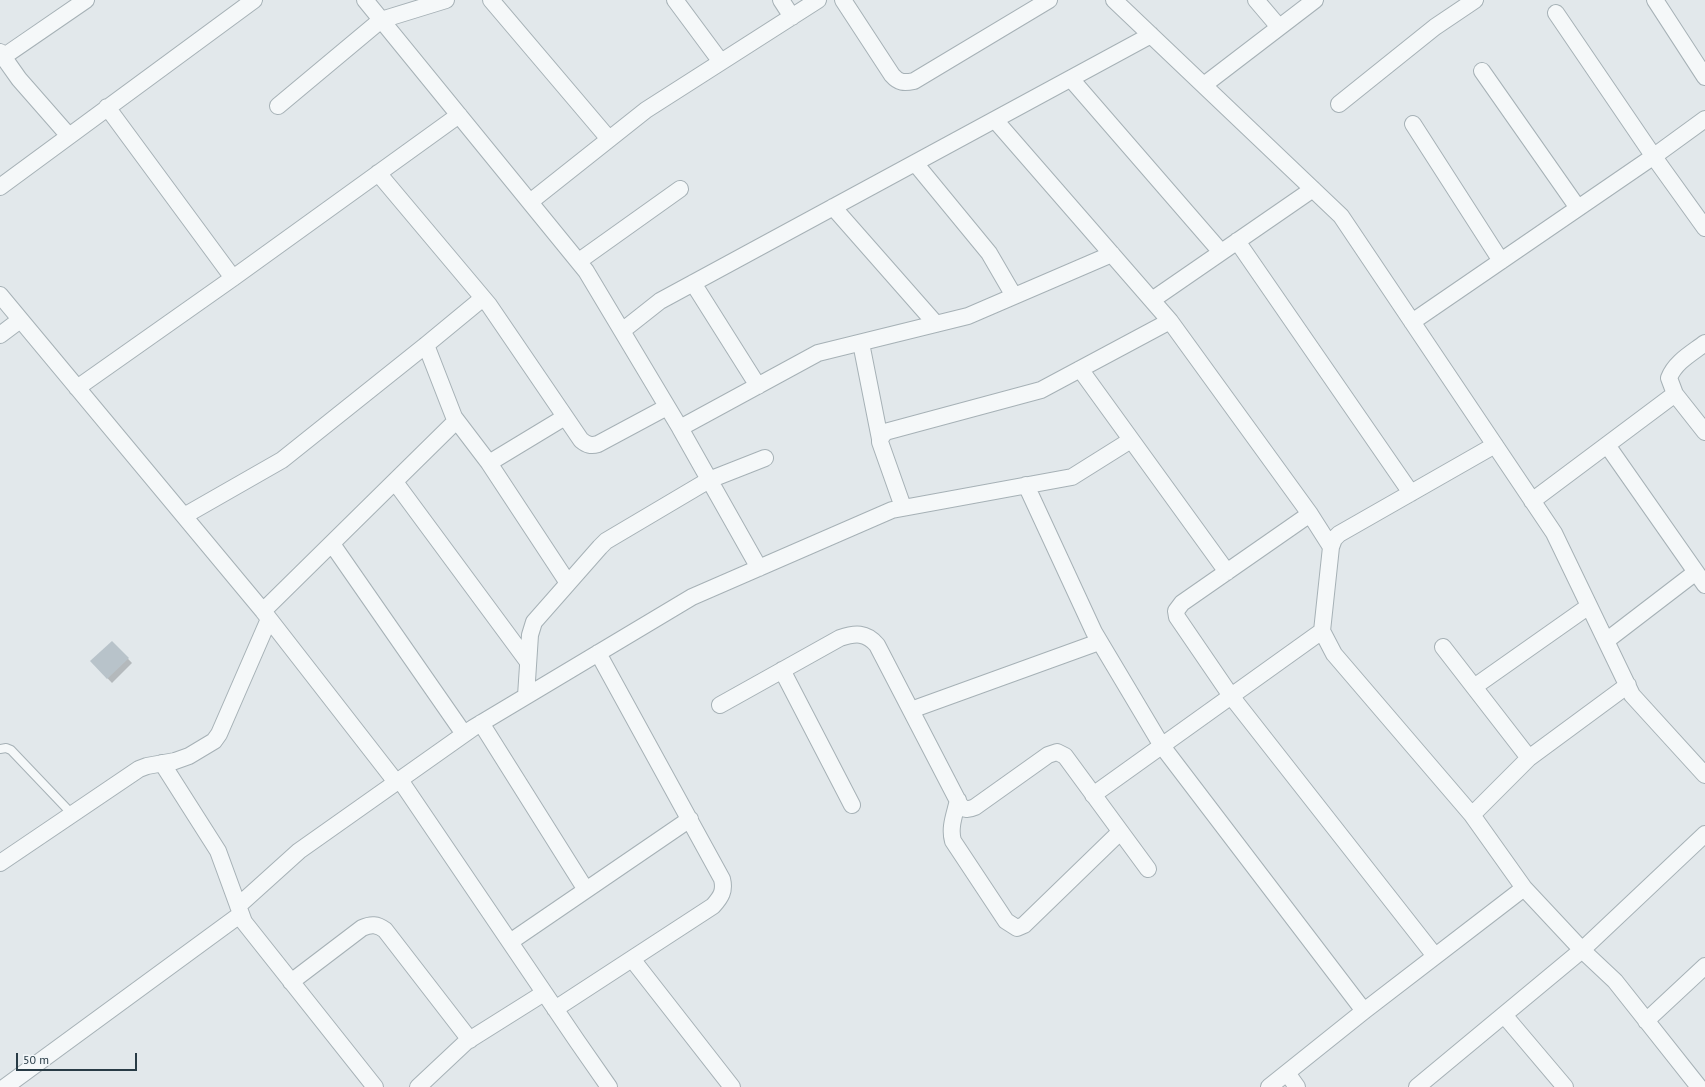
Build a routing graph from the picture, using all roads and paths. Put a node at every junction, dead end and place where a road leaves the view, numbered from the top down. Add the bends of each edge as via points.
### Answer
1 (86, 0) edge
2 (254, 0) edge
3 (365, 0) edge
4 (446, 0) edge
5 (491, 0) edge
6 (675, 0) edge
7 (781, 0) edge
8 (818, 0) edge
9 (843, 0) edge
10 (1049, 0) edge
11 (1256, 0) edge
12 (1315, 0) edge
13 (1475, 0) edge
14 (1655, 0) edge
15 (1116, 1) edge
16 (1556, 13) dead end
17 (792, 17) junction
18 (381, 20) junction
19 (1279, 27) junction
20 (1151, 35) junction
21 (2, 54) edge
22 (721, 62) junction
23 (1482, 71) dead end
24 (1705, 77) edge
25 (1071, 79) junction
26 (1204, 84) junction
27 (1339, 104) dead end
28 (278, 106) dead end
29 (107, 107) junction
30 (459, 115) junction
31 (1705, 119) edge
32 (994, 120) junction
33 (1413, 124) dead end
34 (69, 136) junction
35 (609, 140) junction
36 (1654, 157) junction
37 (915, 163) junction
38 (378, 173) junction
39 (0, 187) edge
40 (680, 189) dead end
41 (1313, 189) junction
42 (530, 202) junction
43 (833, 208) junction
44 (1578, 208) junction
45 (1705, 228) edge
46 (1237, 241) junction
47 (1221, 252) junction
48 (1112, 254) junction
49 (579, 261) junction
50 (1501, 261) junction
51 (233, 278) junction
52 (693, 283) junction
53 (0, 295) edge
54 (1014, 296) junction
55 (483, 298) junction
56 (1152, 300) junction
57 (20, 320) junction
58 (1170, 321) junction
59 (1412, 322) junction
60 (936, 324) junction
61 (622, 331) junction
62 (0, 335) edge
63 (861, 342) junction
64 (1705, 343) edge
65 (426, 345) junction
66 (1080, 369) junction
67 (758, 386) junction
68 (77, 388) junction
69 (1675, 394) junction
70 (667, 407) junction
71 (565, 417) junction
72 (456, 421) junction
73 (680, 428) junction
74 (1705, 432) edge
75 (880, 438) junction
76 (1131, 440) junction
77 (1495, 444) junction
78 (1607, 445) junction
79 (765, 458) dead end
80 (489, 463) junction
81 (709, 480) junction
82 (395, 482) junction
83 (1026, 485) junction
84 (1412, 493) junction
85 (1532, 501) junction
86 (903, 507) junction
87 (1310, 514) junction
88 (184, 516) junction
89 (332, 544) junction
90 (1331, 547) junction
91 (759, 568) junction
92 (1226, 572) junction
93 (1701, 578) edge
94 (568, 583) junction
95 (1589, 606) junction
96 (266, 615) junction
97 (1322, 630) junction
98 (1606, 641) junction
99 (1099, 642) junction
100 (1443, 647) dead end
101 (598, 653) junction
102 (528, 662) junction
103 (782, 670) junction
104 (1628, 685) junction
105 (1474, 687) junction
106 (526, 696) junction
107 (1231, 696) junction
108 (720, 705) dead end
109 (911, 710) junction
110 (481, 723) junction
111 (464, 734) junction
112 (1162, 746) junction
113 (0, 750) edge
114 (1529, 758) junction
115 (162, 763) junction
116 (1704, 771) edge
117 (398, 781) junction
118 (1093, 795) junction
119 (958, 800) junction
120 (852, 805) dead end
121 (72, 814) junction
122 (1472, 815) junction
123 (690, 819) junction
124 (1120, 832) junction
125 (1705, 834) edge
126 (0, 862) edge
127 (1148, 869) dead end
128 (1524, 888) junction
129 (586, 890) junction
130 (239, 910) junction
131 (510, 942) junction
132 (1582, 950) junction
133 (1435, 956) junction
134 (632, 959) junction
135 (1705, 966) edge
136 (291, 982) junction
137 (544, 993) junction
138 (555, 1009) junction
139 (1364, 1010) junction
140 (1504, 1015) junction
141 (1646, 1021) junction
142 (470, 1040) junction
143 (1287, 1073) junction
144 (5, 1087) edge
145 (375, 1087) edge
146 (418, 1087) edge
147 (609, 1087) edge
148 (732, 1087) edge
149 (1269, 1087) edge
150 (1297, 1087) edge
151 (1417, 1087) edge
152 (1564, 1087) edge
153 (1699, 1087) edge

1 - 21 street
2 - 29 street
3 - 18 street
4 - 18 street
5 - 35 street
6 - 22 street
7 - 17 street
8 - 17 street
9 - 10 street via 892,75 905,83 914,81
11 - 19 street
12 - 19 street
13 - 27 street via 1435,27
14 - 24 street
15 - 20 street
16 - 36 street
17 - 22 street
18 - 28 street
18 - 30 street
19 - 26 street
20 - 25 street
20 - 26 street
21 - 34 street via 19,79
22 - 35 street via 646,110
23 - 44 street
25 - 32 street
25 - 47 street
26 - 41 street
29 - 34 street
29 - 51 street
30 - 38 street
30 - 42 street
31 - 36 street
32 - 37 street
32 - 48 street
33 - 50 street
34 - 39 street
35 - 42 street
36 - 44 street
36 - 45 street
37 - 43 street
37 - 54 street via 989,253
38 - 51 street
38 - 55 street
40 - 49 street
41 - 46 street
41 - 59 street via 1341,216
42 - 49 street
43 - 52 street
43 - 60 street
44 - 50 street
46 - 47 street
46 - 84 street
47 - 56 street
48 - 54 street
48 - 56 street
49 - 61 street
50 - 59 street
51 - 68 street
52 - 61 street via 660,301
52 - 67 street
53 - 57 street
54 - 60 street via 968,316
55 - 65 street
55 - 71 street
56 - 58 street
57 - 62 street
57 - 68 street
58 - 66 street
58 - 87 street
59 - 77 street
60 - 63 street
61 - 70 street
63 - 67 street via 818,353
63 - 75 street
64 - 69 street via 1672,370 1669,378
65 - 72 street
65 - 88 street via 282,460
66 - 75 street via 1041,390 886,432
66 - 76 street
67 - 73 street
68 - 88 street
69 - 74 street
69 - 78 street
70 - 71 street via 592,446 581,440
70 - 73 street
71 - 80 street
72 - 80 street
72 - 82 street
73 - 81 street
75 - 86 street
76 - 83 street via 1079,474
76 - 92 street
77 - 84 street
77 - 85 street
78 - 85 street
78 - 93 street
79 - 81 street
80 - 94 street
81 - 91 street
81 - 94 street via 606,541
82 - 89 street
82 - 102 street
83 - 86 street
83 - 99 street
84 - 90 street via 1339,534
85 - 95 street via 1554,533
86 - 91 street
87 - 90 street
87 - 92 street
88 - 96 street
89 - 96 street
89 - 111 street
90 - 97 street
91 - 101 street via 692,597
92 - 107 street via 1176,611 1177,617
93 - 98 street
94 - 102 street via 534,622 530,635
95 - 98 street
95 - 105 street
96 - 115 street via 217,738 189,756
96 - 117 street
97 - 107 street
97 - 122 street via 1334,654
98 - 104 street
99 - 109 street
99 - 112 street
100 - 105 street
101 - 106 street
101 - 123 street
102 - 106 street
103 - 108 street
103 - 109 street via 840,638 854,633 864,635 877,645
103 - 120 street
104 - 114 street
104 - 116 street via 1632,694
105 - 114 street
106 - 110 street
107 - 112 street
107 - 133 street
109 - 119 street
110 - 111 street
110 - 129 street
111 - 117 street
112 - 118 street
112 - 139 street
113 - 121 lane via 12,750
114 - 122 street
115 - 121 street via 139,769
115 - 130 street via 218,851
117 - 130 street via 299,851
117 - 131 street
118 - 119 street via 1065,756 1057,752 1048,755 969,810 964,809
118 - 124 street
119 - 124 street via 951,834 953,841 1006,921 1017,928 1024,925
121 - 126 street
122 - 128 street
123 - 129 street
123 - 134 street via 722,879 724,887 721,897 713,906
124 - 127 street
125 - 132 street
128 - 132 street
128 - 133 street
129 - 131 street
130 - 136 street via 250,931
130 - 144 street
131 - 137 street
132 - 140 street
132 - 141 street via 1615,981
133 - 139 street
134 - 138 street
134 - 148 street
135 - 141 street
136 - 142 street via 362,928 379,925
136 - 145 street
137 - 138 street
137 - 142 street
138 - 147 street
139 - 143 street
140 - 151 street
140 - 152 street
141 - 153 street
142 - 146 street
143 - 149 street
143 - 150 street

